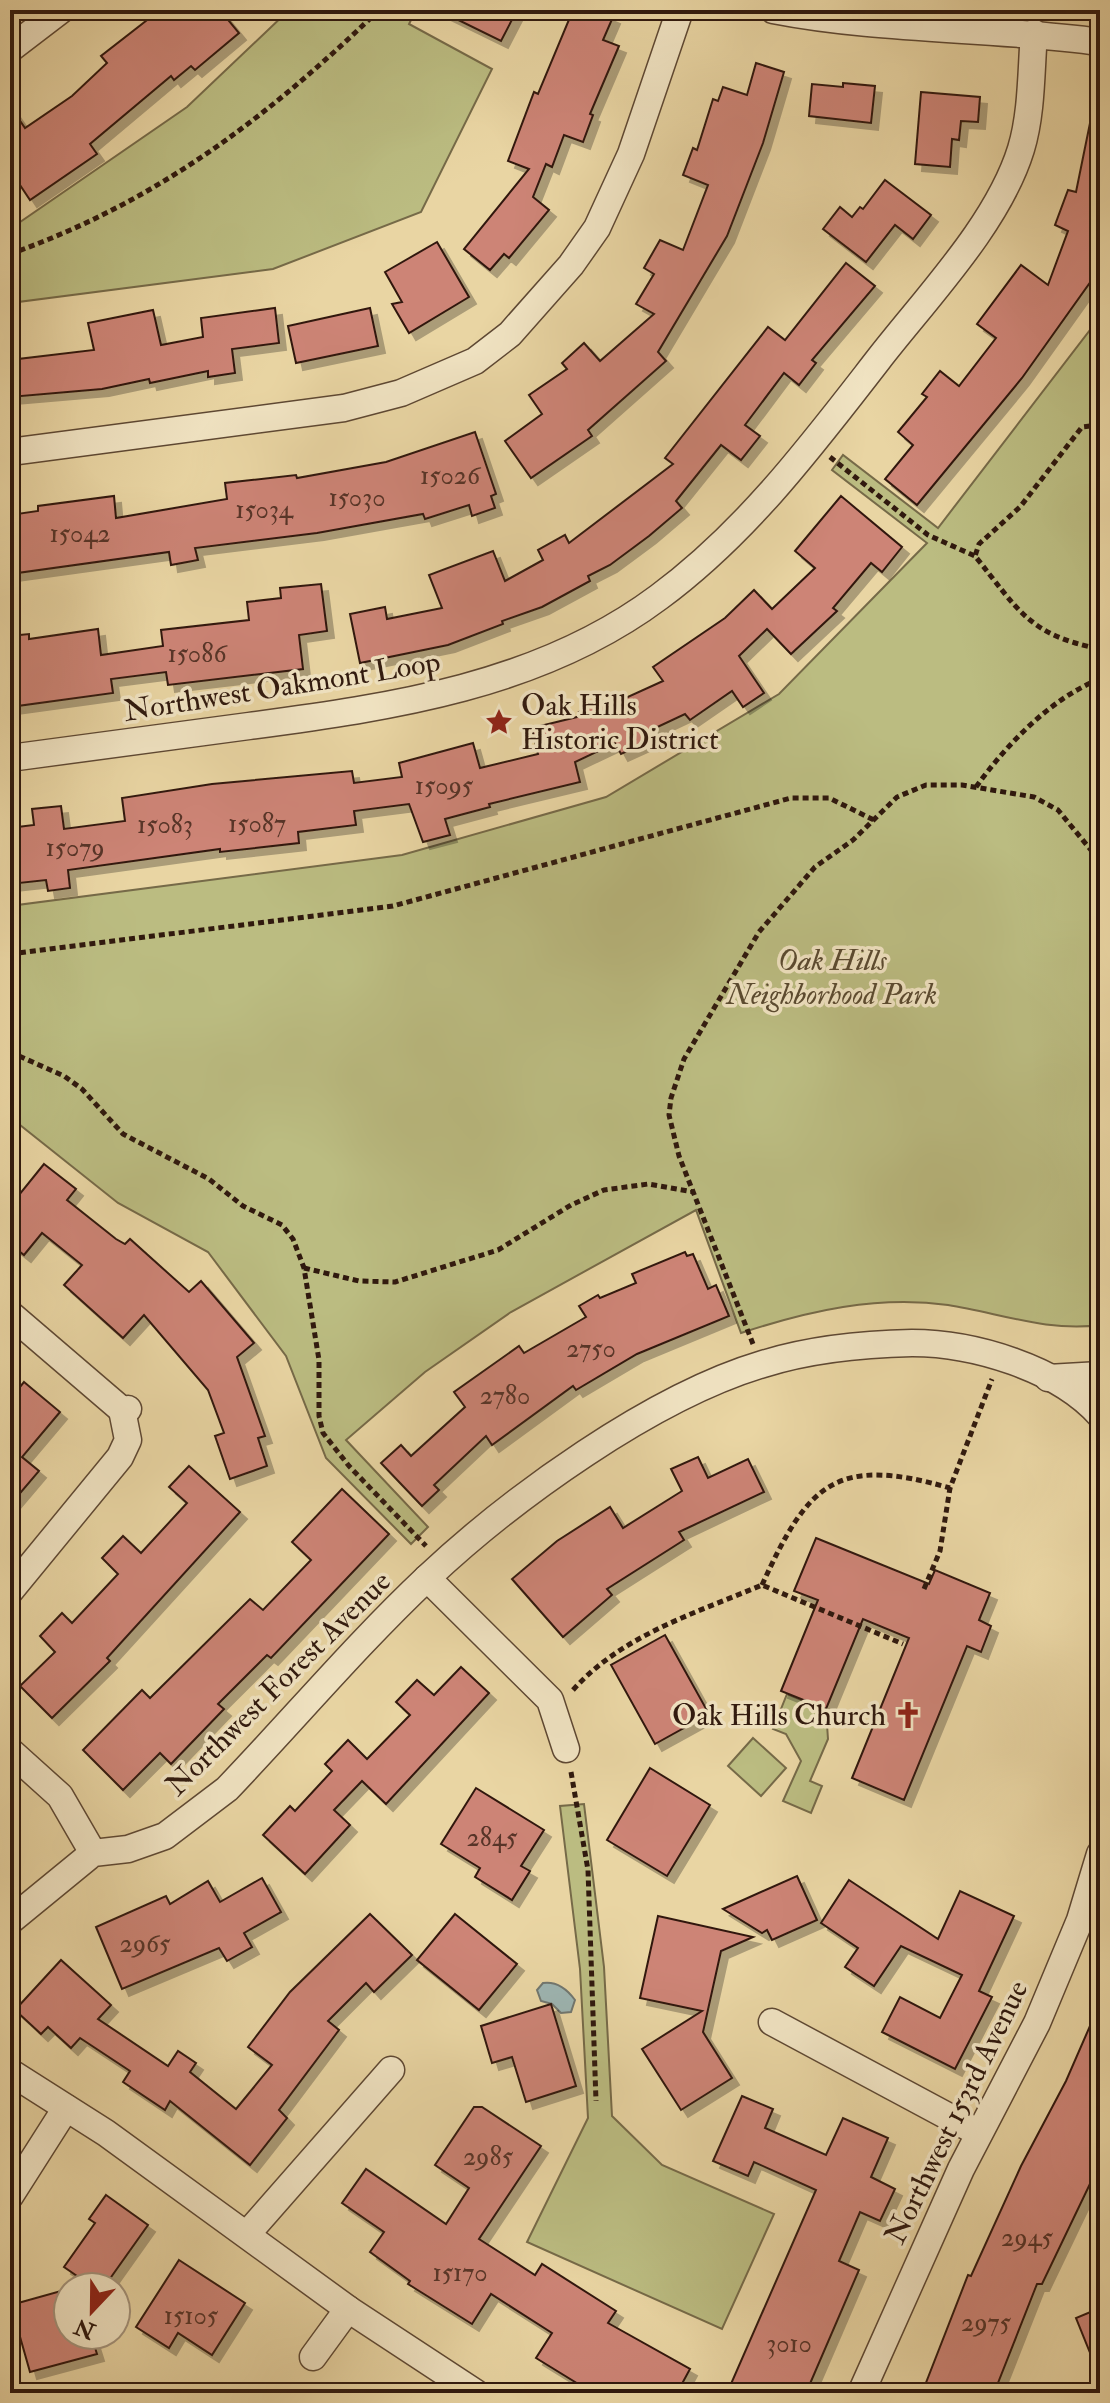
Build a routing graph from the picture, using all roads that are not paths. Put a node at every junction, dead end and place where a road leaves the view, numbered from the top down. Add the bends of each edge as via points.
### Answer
1 (61, 10) edge
2 (680, 10) edge
3 (773, 10) edge
4 (827, 15) edge
5 (1034, 33) junction
6 (14, 39) edge
7 (1100, 42) edge
8 (10, 452) edge
9 (10, 758) edge
10 (10, 1314) edge
11 (1100, 1375) edge
12 (1048, 1378) junction
13 (1100, 1415) edge
14 (435, 1571) junction
15 (10, 1591) edge
16 (566, 1749) road end
17 (10, 1751) edge
18 (93, 1853) junction
19 (1100, 1854) edge
20 (10, 1921) edge
21 (772, 2022) dead end
22 (391, 2070) dead end
23 (10, 2072) edge
24 (66, 2108) junction
25 (979, 2133) junction
26 (10, 2196) edge
27 (248, 2233) junction
28 (348, 2309) junction
29 (313, 2357) dead end
30 (476, 2393) edge
31 (861, 2393) edge

1 - 6 street
2 - 8 street via 631,154 597,228 510,334 475,361 401,393 344,408
3 - 4 street
4 - 5 street via 887,27
5 - 7 street
5 - 9 street, Northwest Oakmont Loop via 1022,145 976,232 765,501 656,600 554,656 460,692 396,706
10 - 15 street via 125,1410 128,1440 120,1457
11 - 12 street, Northwest Forest Avenue
12 - 13 street, Northwest Forest Avenue
12 - 14 street, Northwest Forest Avenue via 1000,1356 934,1343 818,1350 761,1364 632,1423 534,1491
14 - 16 street, Northwest Forest Avenue via 550,1700
14 - 18 street, Northwest Forest Avenue via 197,1814 165,1836 128,1849
17 - 18 street via 60,1796
18 - 20 street
19 - 25 street, Northwest 153rd Avenue via 1080,1920 1037,2023
21 - 25 street
22 - 27 street
23 - 24 street
24 - 26 street
24 - 27 street
25 - 31 street, Northwest 153rd Avenue
27 - 28 street
28 - 29 street
28 - 30 street

